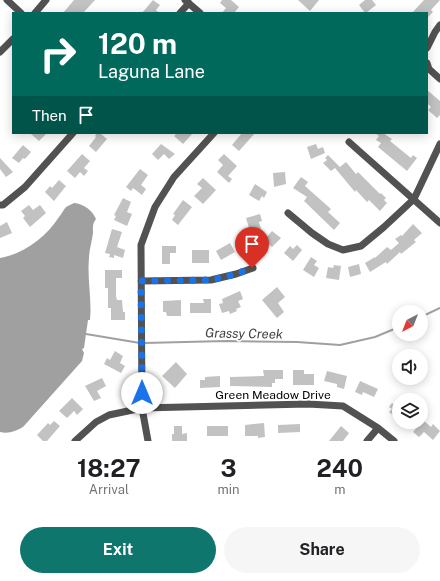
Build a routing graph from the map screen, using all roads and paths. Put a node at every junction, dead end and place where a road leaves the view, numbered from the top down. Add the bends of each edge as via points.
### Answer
1 (7, 0) edge
2 (46, 0) edge
3 (187, 1) edge
4 (20, 12) edge
5 (36, 12) edge
6 (181, 12) edge
7 (199, 12) edge
8 (440, 25) edge
9 (12, 40) edge
10 (428, 46) edge
11 (0, 52) edge
12 (428, 66) edge
13 (440, 79) edge
14 (72, 134) edge
15 (213, 134) edge
16 (349, 142) dead end
17 (440, 144) edge
18 (414, 199) junction
19 (0, 206) edge
20 (288, 213) dead end
21 (440, 223) edge
22 (252, 268) dead end
23 (141, 281) junction
24 (142, 408) junction
25 (378, 428) junction
26 (75, 441) edge
27 (148, 441) edge
28 (367, 441) edge
29 (394, 441) edge

1 - 4 street
2 - 5 street
3 - 6 street
3 - 7 street
8 - 10 street
9 - 11 street
12 - 13 street
14 - 19 street via 25,187
15 - 23 street via 174,177 155,207 141,245
16 - 18 street
17 - 18 street
18 - 20 street via 361,246 343,250 328,244
18 - 21 street
22 - 23 street via 211,280
23 - 24 street
24 - 25 street, Green Meadow Drive via 308,404 343,406
24 - 26 street, Green Meadow Drive via 109,414
24 - 27 street
25 - 28 street
25 - 29 street, Green Meadow Drive

